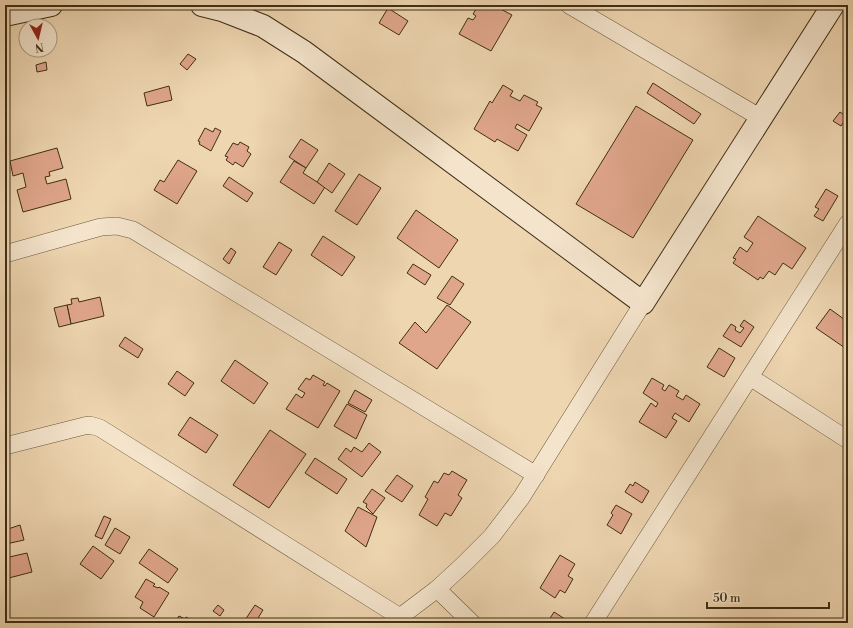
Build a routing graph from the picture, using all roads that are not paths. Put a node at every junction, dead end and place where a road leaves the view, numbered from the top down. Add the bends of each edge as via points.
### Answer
1 (51, 5) edge
2 (202, 5) edge
3 (569, 5) edge
4 (833, 5) edge
5 (5, 15) edge
6 (761, 118) junction
7 (848, 223) edge
8 (5, 254) edge
9 (643, 303) junction
10 (750, 377) junction
11 (848, 440) edge
12 (5, 446) edge
13 (536, 475) junction
14 (437, 589) junction
15 (396, 620) edge
16 (472, 623) edge
17 (593, 623) edge

1 - 5 street
2 - 9 street via 263,26 304,52
3 - 6 street
4 - 6 street
6 - 9 street
7 - 10 street
8 - 13 street via 101,227 117,226 133,230
9 - 13 street
10 - 11 street
10 - 17 street
12 - 15 street via 84,426 100,428
13 - 14 street via 492,536
14 - 15 street
14 - 16 street

